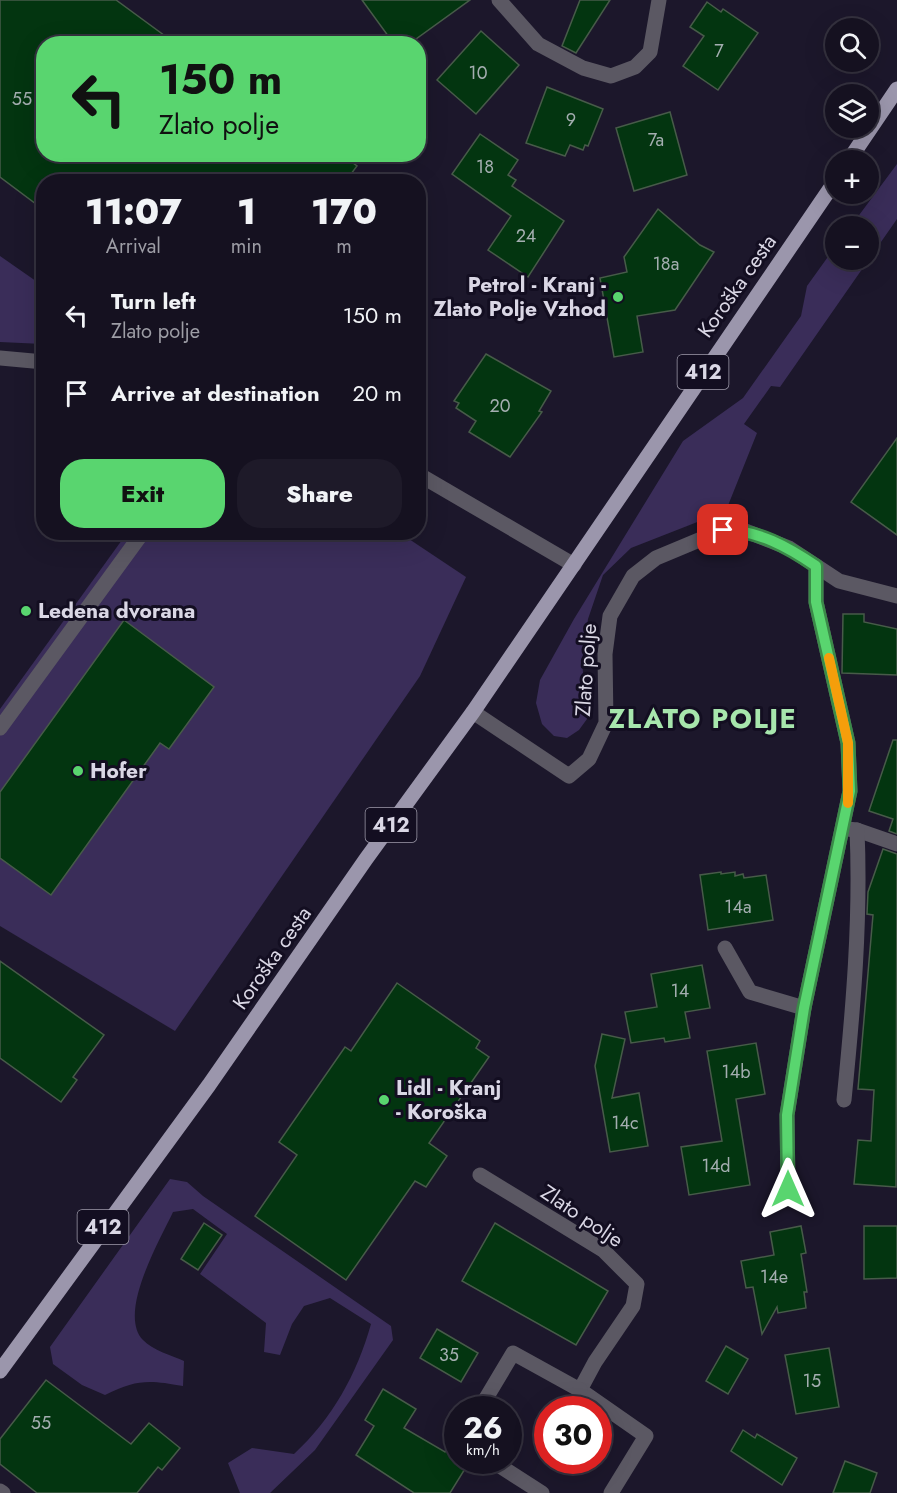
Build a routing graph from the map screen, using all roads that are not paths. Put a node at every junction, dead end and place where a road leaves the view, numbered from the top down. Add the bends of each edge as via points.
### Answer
1 (499, 0) edge
2 (659, 0) edge
3 (897, 89) edge
4 (856, 150) edge
5 (825, 196) edge
6 (0, 358) edge
7 (36, 361) edge
8 (426, 479) edge
9 (137, 540) edge
10 (574, 565) junction
11 (816, 566) junction
12 (897, 596) edge
13 (473, 712) junction
14 (0, 728) edge
15 (850, 830) junction
16 (897, 844) edge
17 (725, 948) dead end
18 (804, 1008) junction
19 (844, 1100) dead end
20 (480, 1175) dead end
21 (788, 1189) dead end
22 (0, 1371) edge
23 (580, 1390) junction
24 (487, 1396) edge
25 (512, 1474) edge
26 (542, 1493) edge
27 (611, 1493) edge

1 - 2 street via 538,44 583,68 610,75 635,66 650,52
3 - 4 main road
5 - 10 main road, Koroška cesta / 412
6 - 7 street
8 - 10 street
9 - 14 street
10 - 13 main road, Koroška cesta / 412
11 - 12 street, Zlato polje via 839,581
11 - 13 street, Zlato polje via 789,548 743,530 723,530 656,558 633,576 610,615 605,654 606,723 589,759 569,776
11 - 15 street via 816,602 848,743
13 - 22 main road, Koroška cesta / 412 via 209,1085
15 - 16 street
15 - 18 street via 827,890
15 - 19 street via 859,873 856,981
17 - 18 street via 750,992
18 - 21 street via 787,1115
20 - 23 street, Zlato polje via 603,1251 638,1284 633,1306
23 - 24 street via 513,1353
23 - 27 street via 646,1436
25 - 26 street

